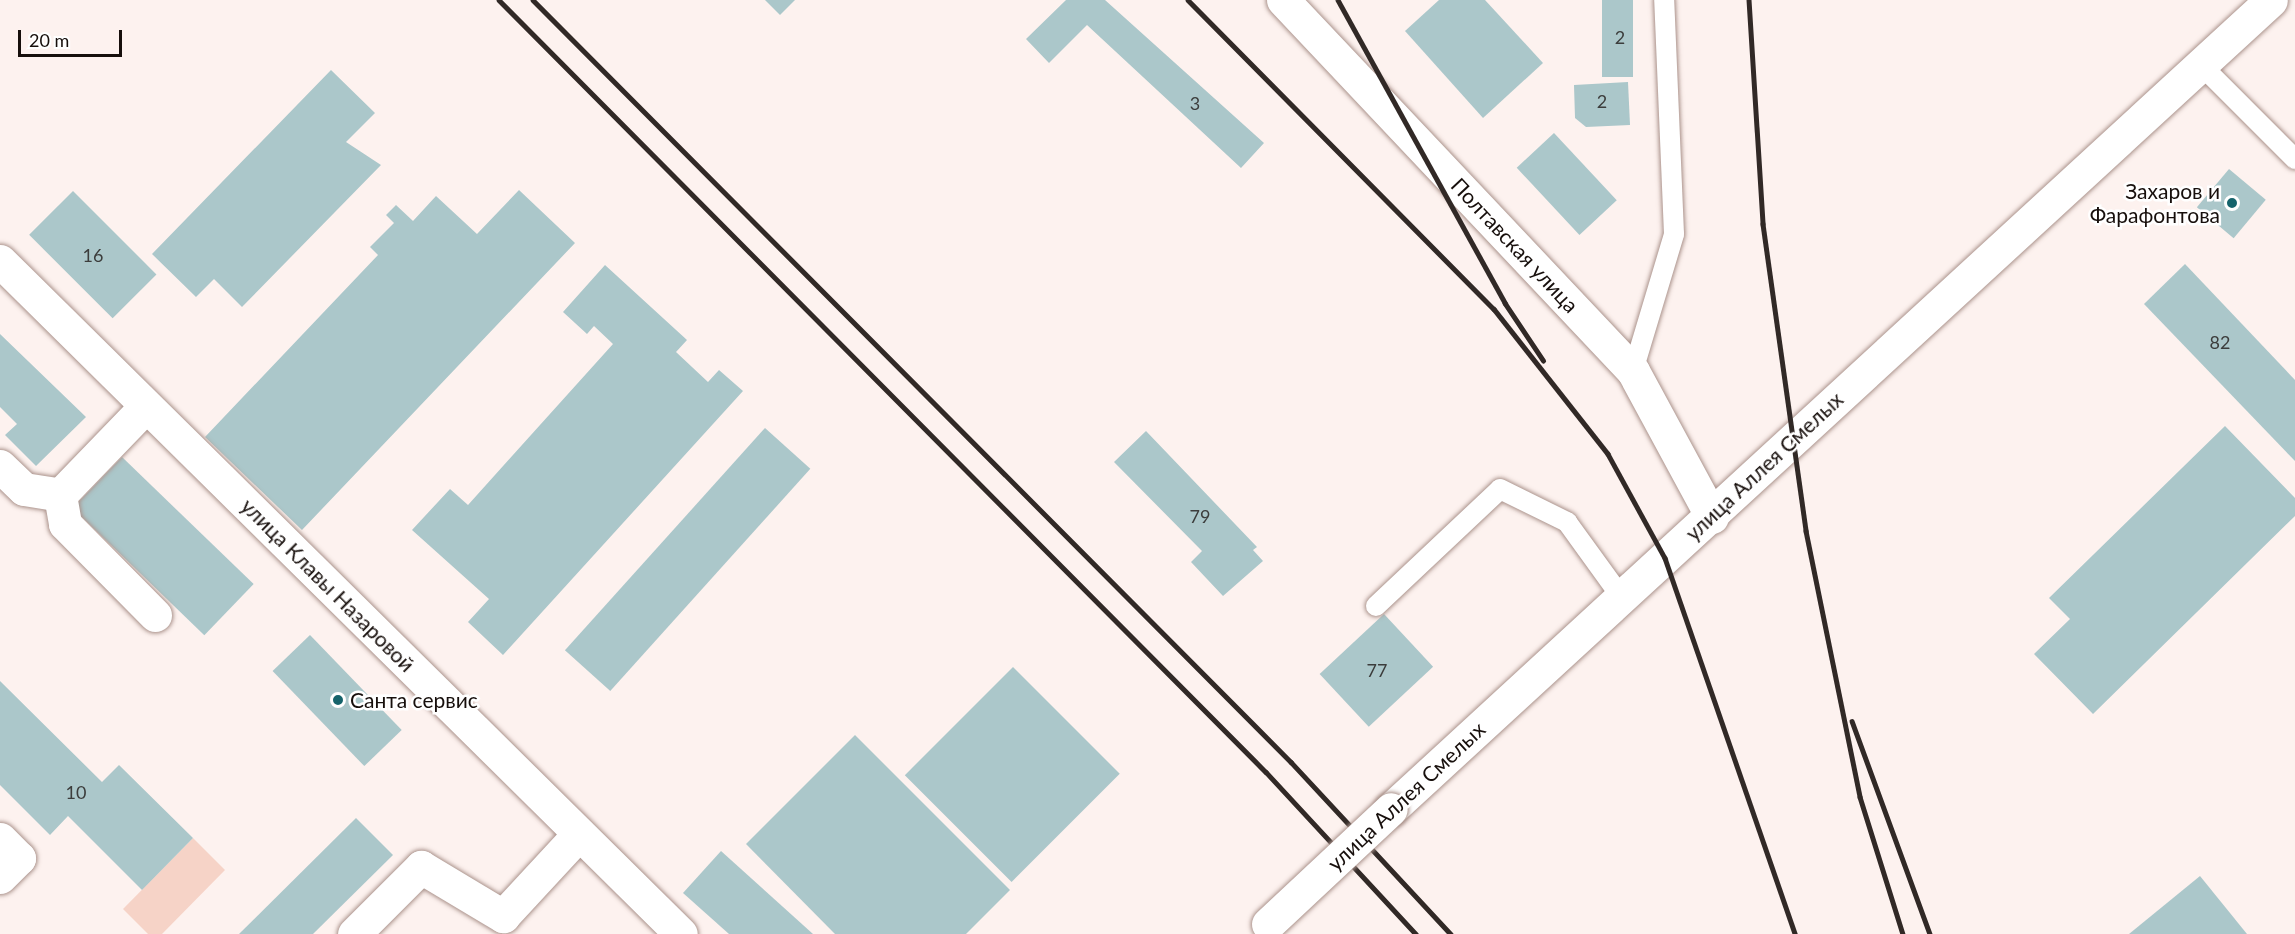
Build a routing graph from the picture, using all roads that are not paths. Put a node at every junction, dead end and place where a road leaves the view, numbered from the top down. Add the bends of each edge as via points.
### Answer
1 (1283, 0) edge
2 (1664, 0) edge
3 (2271, 0) edge
4 (2199, 63) junction
5 (2295, 159) edge
6 (0, 261) edge
7 (1633, 371) junction
8 (146, 406) junction
9 (0, 466) edge
10 (60, 495) junction
11 (1712, 517) junction
12 (1622, 598) junction
13 (1376, 606) dead end
14 (154, 615) dead end
15 (579, 834) junction
16 (0, 838) edge
17 (0, 877) edge
18 (512, 925) edge
19 (1263, 929) edge
20 (354, 934) edge
21 (681, 934) edge

1 - 7 street, Полтавская улица
2 - 7 lane via 1674,234
3 - 4 street, улица Аллея Смелых
4 - 5 lane
4 - 11 street, улица Аллея Смелых
6 - 8 street, улица Клавы Назаровой
7 - 11 street, Полтавская улица
8 - 10 street
8 - 15 street, улица Клавы Назаровой
9 - 10 street via 24,489
10 - 14 street via 65,524
11 - 12 street, улица Аллея Смелых
12 - 13 lane via 1567,522 1500,489
12 - 19 street, улица Аллея Смелых, bridge
15 - 18 street
15 - 21 street, улица Клавы Назаровой
16 - 17 street via 19,858
18 - 20 street via 421,867

